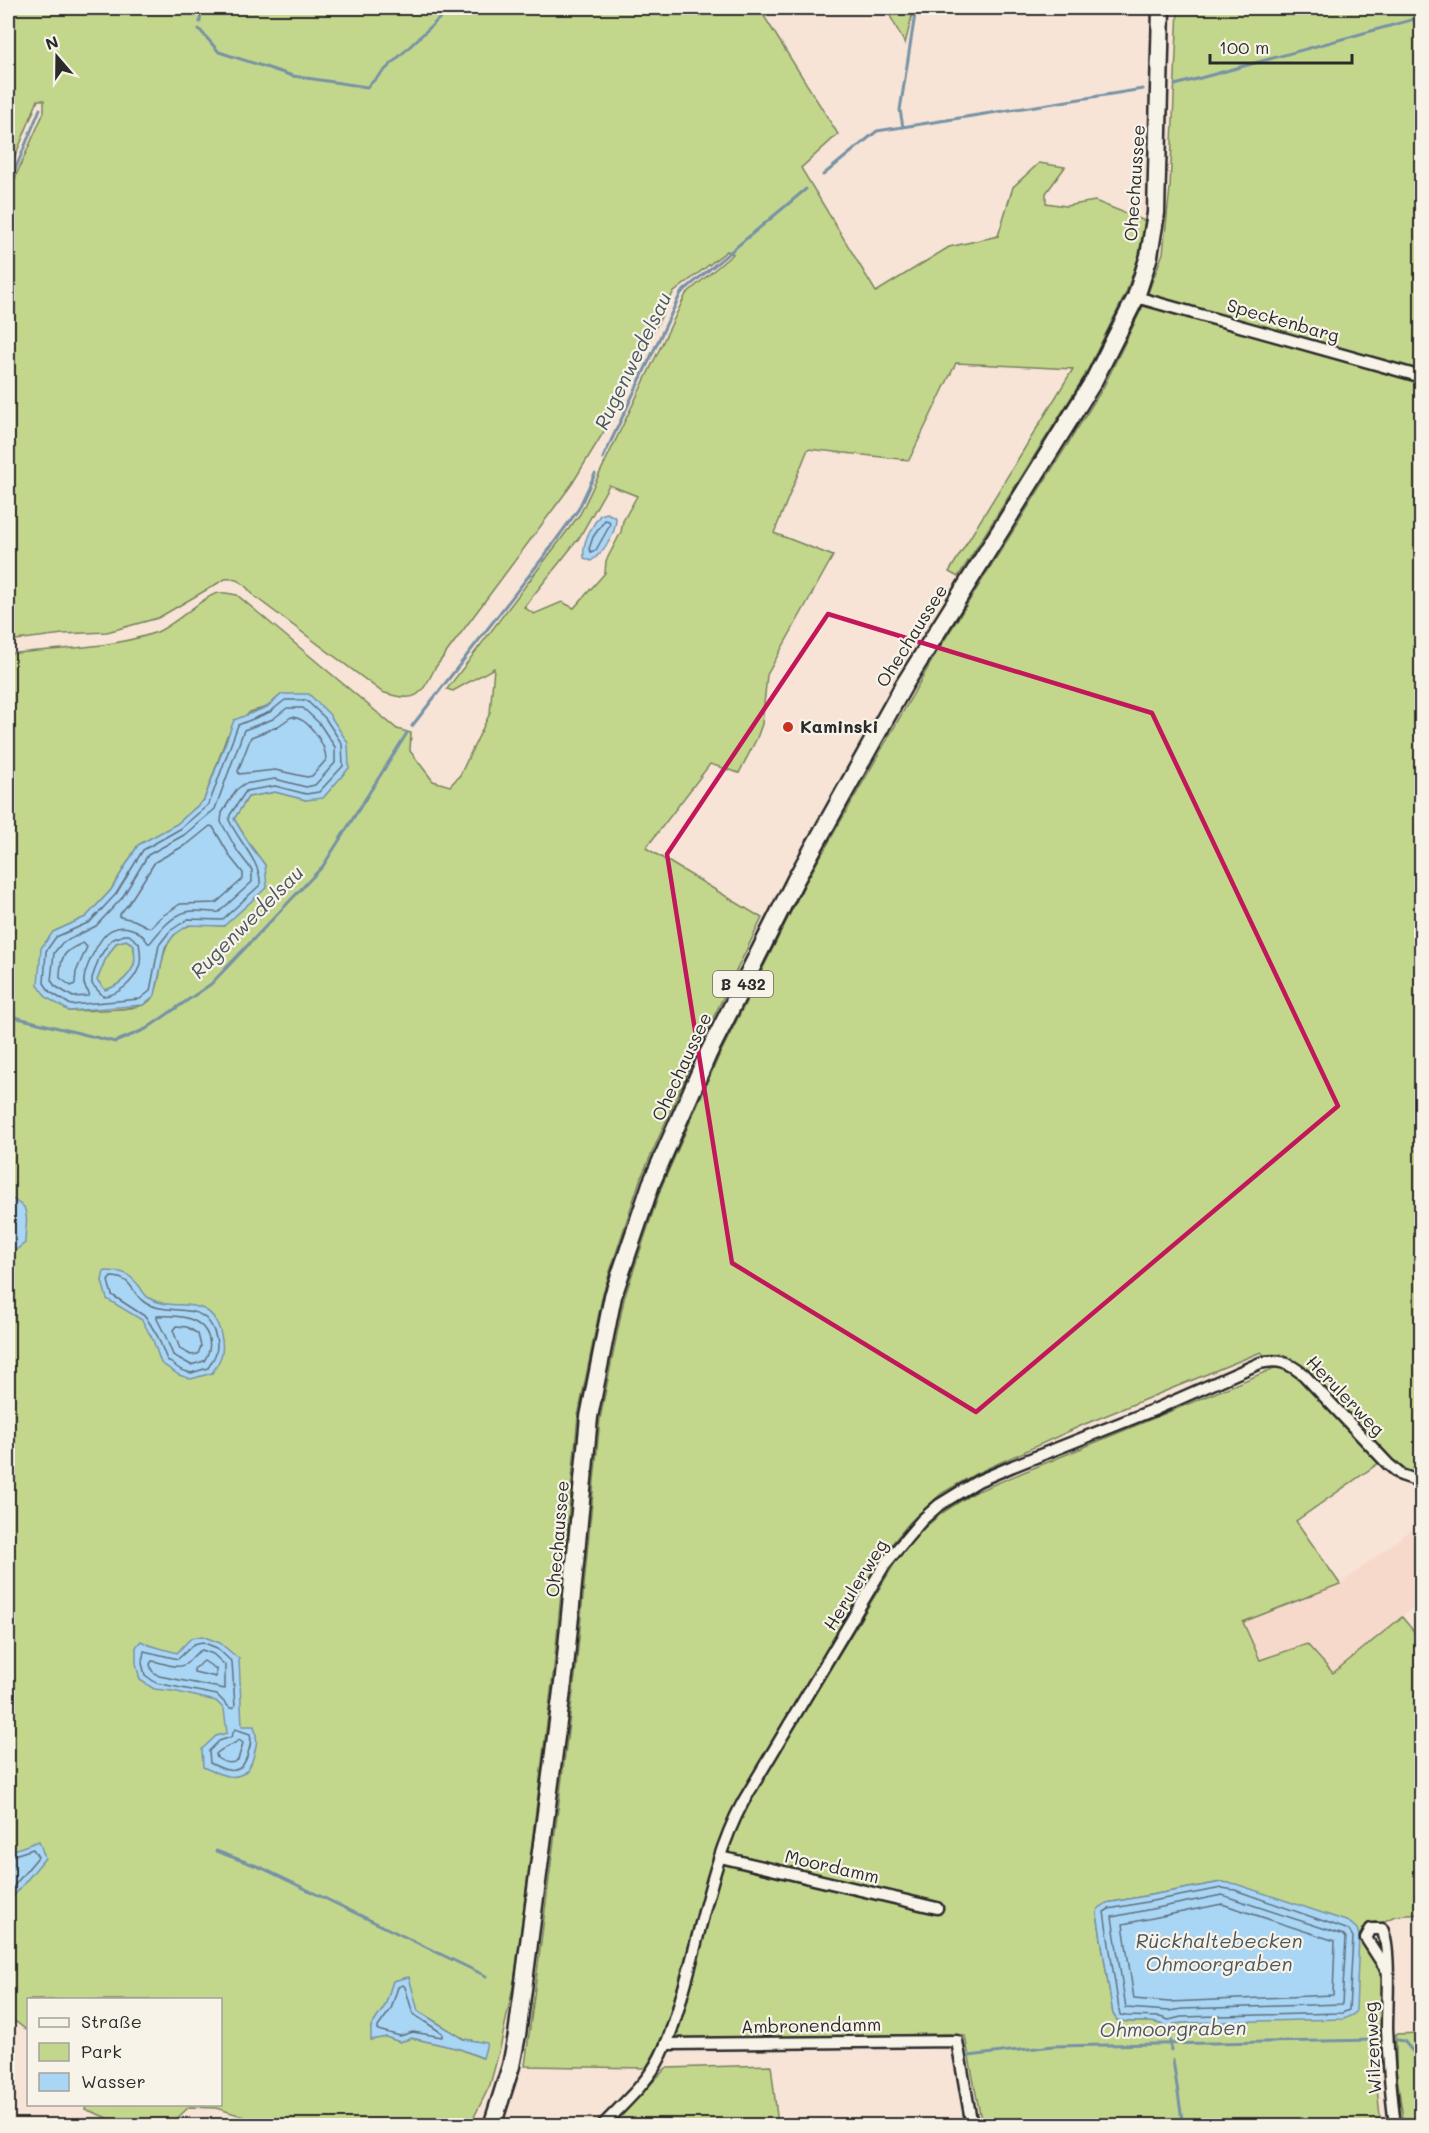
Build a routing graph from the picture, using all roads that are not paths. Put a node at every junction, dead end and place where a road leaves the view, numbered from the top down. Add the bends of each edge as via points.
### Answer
1 (1161, 8) edge
2 (1136, 297) junction
3 (1422, 377) edge
4 (1422, 1482) edge
5 (720, 1857) junction
6 (937, 1908) dead end
7 (1386, 1969) dead end
8 (666, 2044) junction
9 (502, 2090) junction
10 (482, 2126) edge
11 (492, 2126) edge
12 (602, 2126) edge
13 (972, 2126) edge
14 (1395, 2126) edge

1 - 2 main road, Ohechaussee / B 432 via 1156,213 1149,256
2 - 3 street, Speckenbarg
2 - 9 main road, Ohechaussee / B 432 via 1094,382 904,685 796,879 708,1054 651,1184 614,1296 589,1417 564,1680 517,2035
4 - 5 street, Herulerweg via 1401,1475 1388,1464 1304,1375 1291,1365 1272,1360 964,1489 922,1520 885,1564 743,1802
5 - 6 street, Moordamm
5 - 8 street, Herulerweg
7 - 14 street, Wilzenweg
8 - 12 street, Herulerweg via 650,2075
8 - 13 street, Ambronendamm via 957,2041
9 - 10 main road, B 432
9 - 11 main road, B 432

